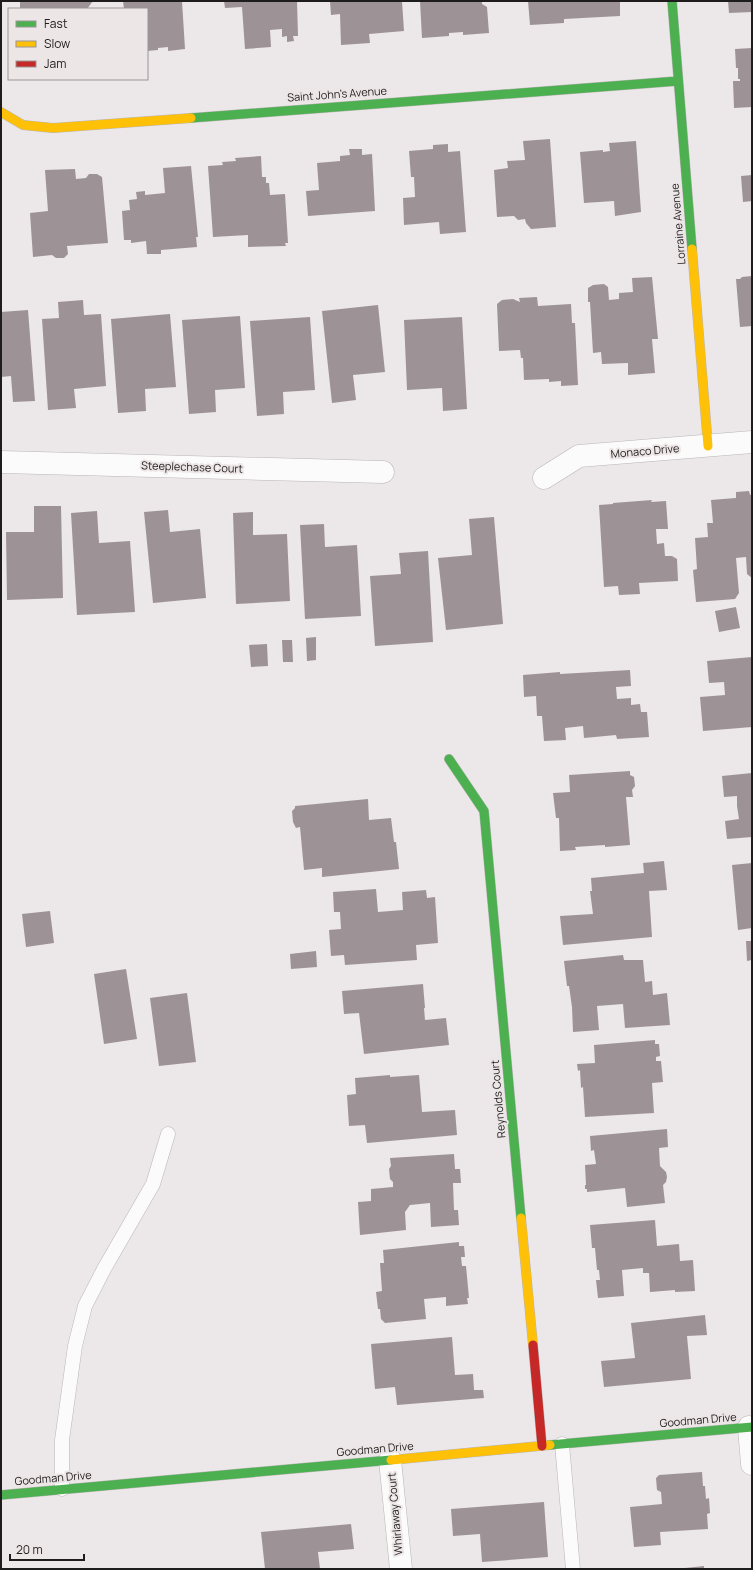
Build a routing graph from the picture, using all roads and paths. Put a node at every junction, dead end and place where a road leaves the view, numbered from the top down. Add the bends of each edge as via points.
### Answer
1 (672, 1) edge
2 (678, 81) junction
3 (1, 112) edge
4 (752, 442) edge
5 (708, 446) junction
6 (1, 462) edge
7 (382, 472) dead end
8 (544, 478) dead end
9 (449, 759) dead end
10 (168, 1134) dead end
11 (750, 1427) edge
12 (562, 1444) junction
13 (542, 1446) junction
14 (390, 1460) junction
15 (752, 1464) edge
16 (62, 1489) junction
17 (1, 1495) edge
18 (400, 1569) edge
19 (573, 1569) edge

1 - 2 street, Lorraine Avenue
2 - 3 street, Saint John's Avenue via 53,128 23,125
2 - 5 street, Lorraine Avenue
4 - 5 street, Monaco Drive
5 - 8 street, Monaco Drive via 579,456
6 - 7 street, Steeplechase Court
9 - 13 street, Reynolds Court via 484,811
10 - 16 lane via 153,1184 85,1306 75,1346 62,1440
11 - 12 street, Goodman Drive
11 - 15 street
12 - 13 street, Goodman Drive
12 - 19 lane
13 - 14 street, Goodman Drive
14 - 16 street, Goodman Drive
14 - 18 street, Whirlaway Court
16 - 17 street, Goodman Drive

